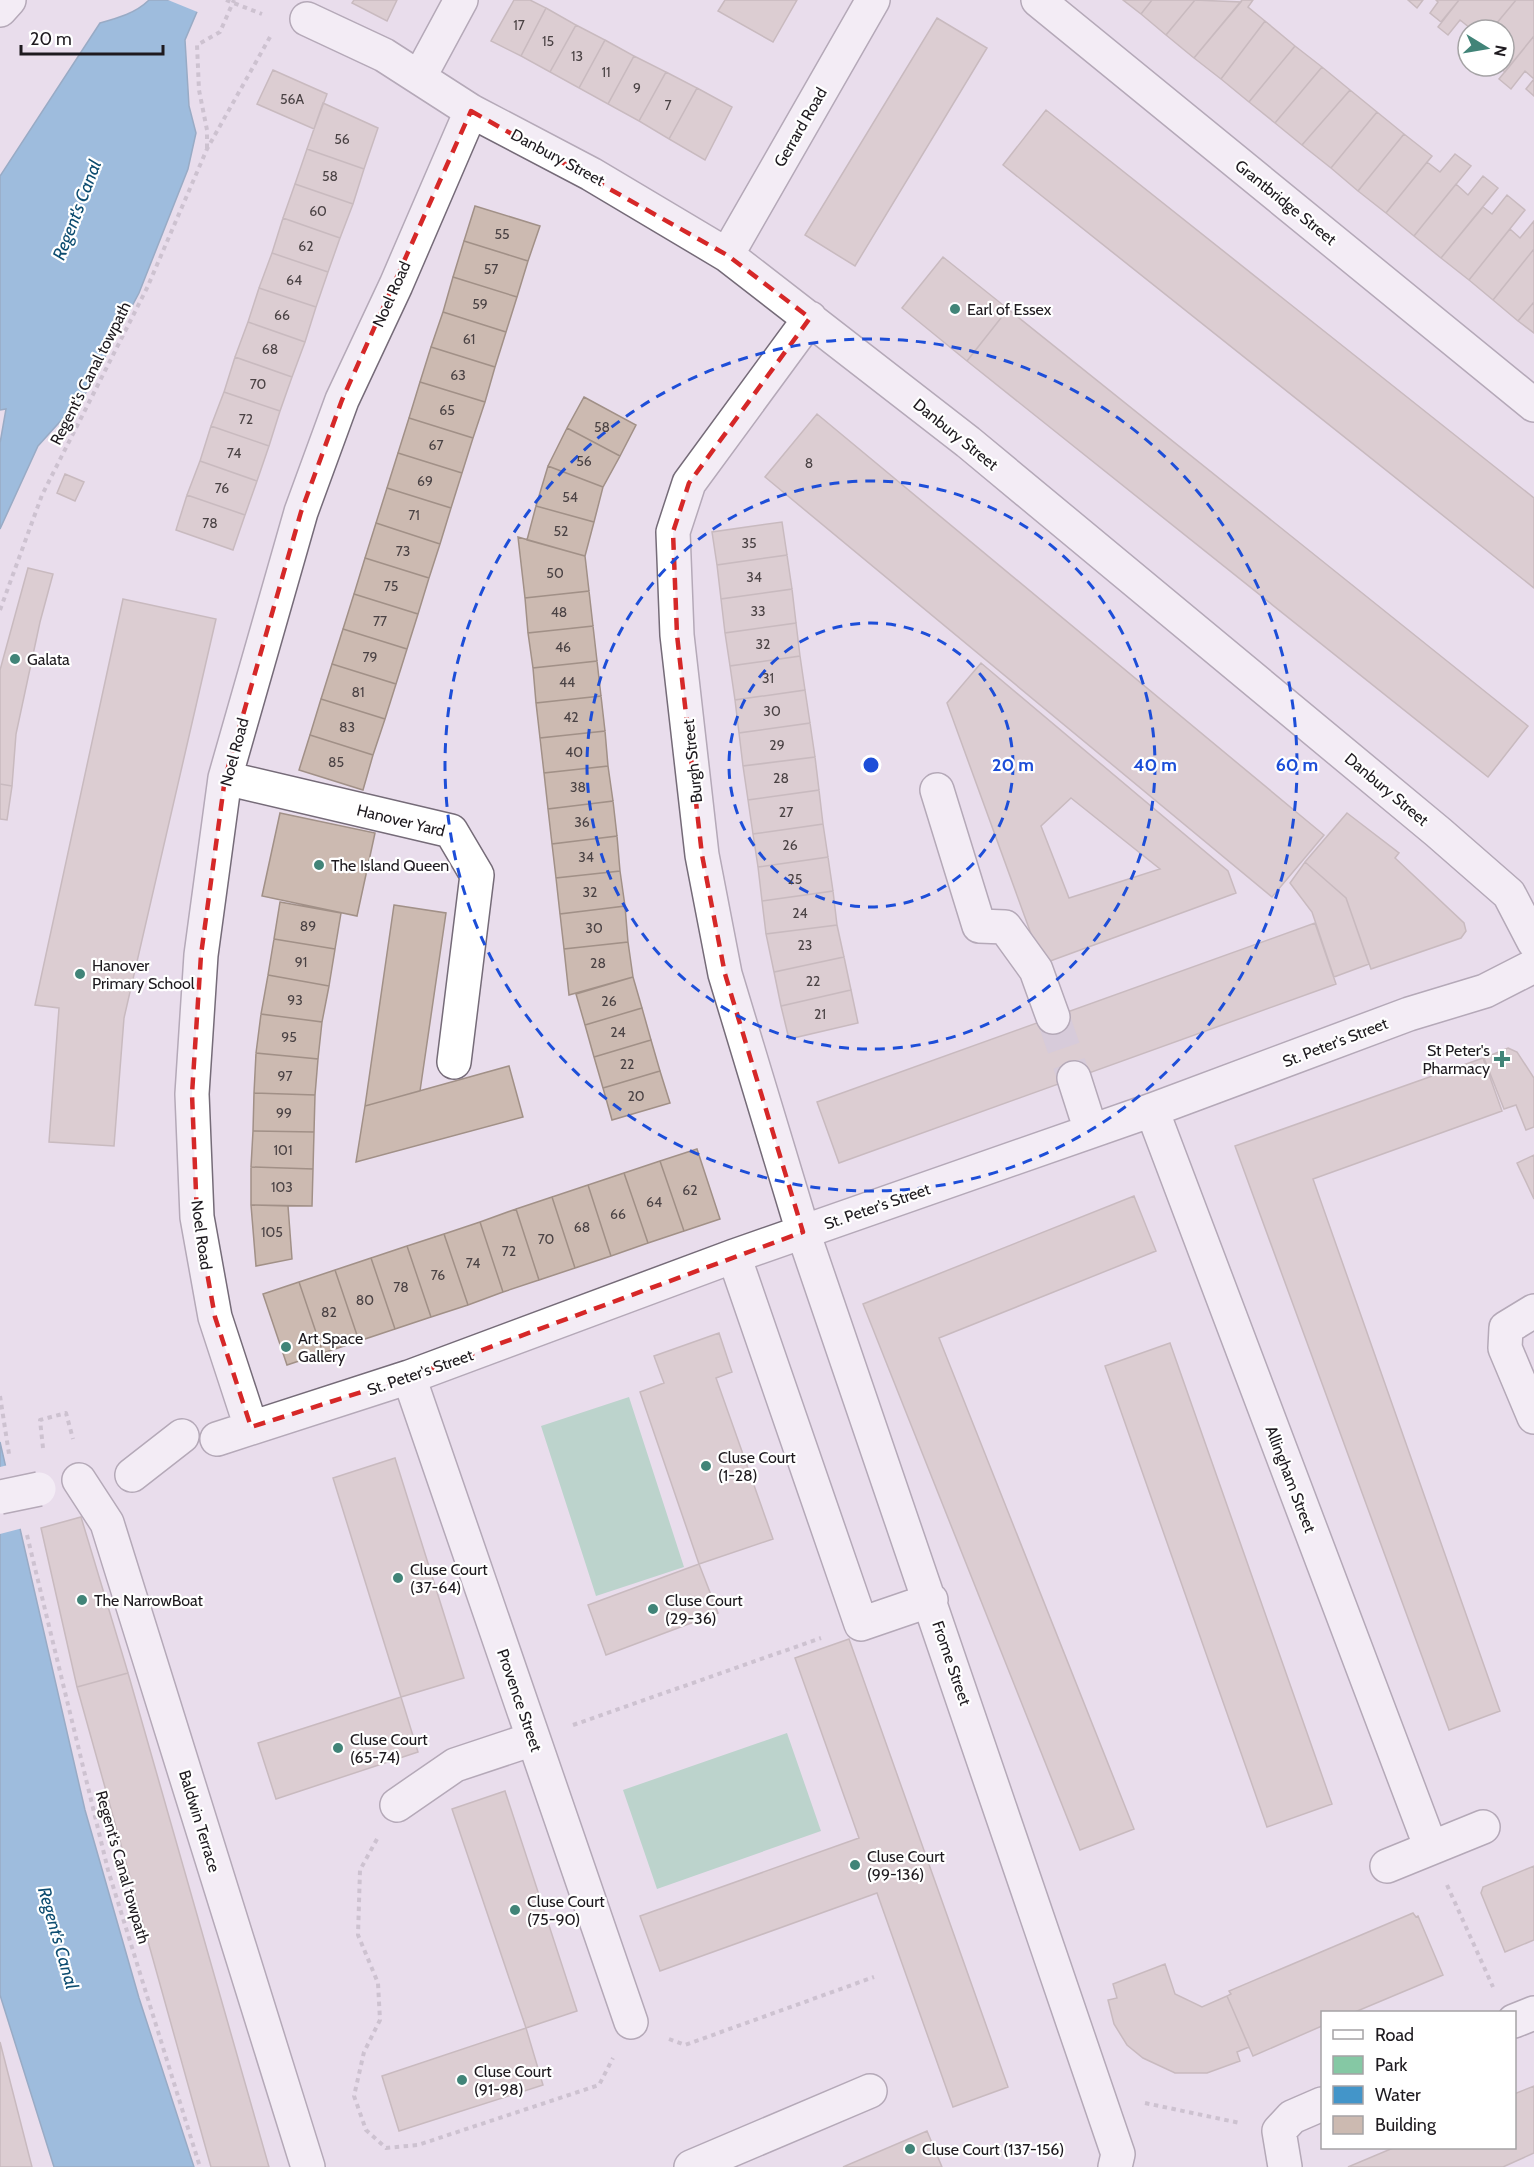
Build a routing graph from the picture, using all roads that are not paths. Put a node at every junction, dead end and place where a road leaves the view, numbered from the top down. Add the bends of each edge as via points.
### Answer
1 (9, 0) edge
2 (461, 0) edge
3 (873, 0) edge
4 (1038, 0) edge
5 (0, 10) edge
6 (307, 19) dead end
7 (420, 76) junction
8 (471, 111) junction
9 (727, 255) junction
10 (810, 318) junction
11 (1534, 405) edge
12 (225, 778) junction
13 (937, 790) dead end
14 (1534, 942) edge
15 (1534, 966) edge
16 (1053, 1017) tunnel mouth
17 (454, 1062) dead end
18 (1074, 1078) tunnel mouth
19 (1152, 1110) junction
20 (1091, 1131) junction
21 (803, 1232) junction
22 (734, 1256) junction
23 (1534, 1311) edge
24 (409, 1377) junction
25 (1534, 1417) edge
26 (251, 1428) junction
27 (182, 1436) dead end
28 (217, 1439) dead end
29 (104, 1477) junction
30 (0, 1497) edge
31 (931, 1600) junction
32 (533, 1739) junction
33 (397, 1805) road end
34 (1483, 1827) dead end
35 (1437, 1862) junction
36 (1387, 1866) dead end
37 (1534, 2013) edge
38 (1516, 2021) edge
39 (631, 2022) road end
40 (870, 2091) dead end
41 (1321, 2105) edge
42 (308, 2167) edge
43 (692, 2167) edge
44 (1114, 2167) edge
45 (1285, 2167) edge

1 - 5 street
2 - 7 street
3 - 9 street, Gerrard Road
4 - 11 street, Grantbridge Street
6 - 7 street, Danbury Street
7 - 8 street, Danbury Street
8 - 9 street, Danbury Street via 591,174
8 - 12 street, Noel Road via 334,422 301,512
9 - 10 street, Danbury Street
10 - 14 street, Danbury Street via 968,442 1438,832 1509,894
10 - 21 street, Burgh Street via 689,483 673,532 677,635 702,855 725,974
12 - 17 street, Hanover Yard via 451,831 477,875
12 - 26 street, Noel Road via 200,967 192,1094 197,1217 215,1317
13 - 16 street via 979,926 1005,927 1036,970
15 - 19 street, St. Peter's Street via 1485,991 1409,1014
18 - 20 street
19 - 20 street, St. Peter's Street
19 - 35 street, Allingham Street
20 - 21 street, St. Peter's Street
21 - 22 street, St. Peter's Street
21 - 31 street, Frome Street
22 - 24 street, St. Peter's Street
22 - 31 street via 861,1624
23 - 25 street via 1506,1328 1504,1348
24 - 26 street, St. Peter's Street
24 - 32 street, Provence Street
26 - 28 street, St. Peter's Street
27 - 29 street
29 - 30 street, bridge
29 - 42 street, Baldwin Terrace via 107,1523
31 - 44 street, Frome Street via 1118,2154
32 - 33 street via 455,1765
32 - 39 street, Provence Street
34 - 35 street
35 - 36 street
37 - 38 street
40 - 43 street
41 - 45 street via 1292,2117 1279,2131

